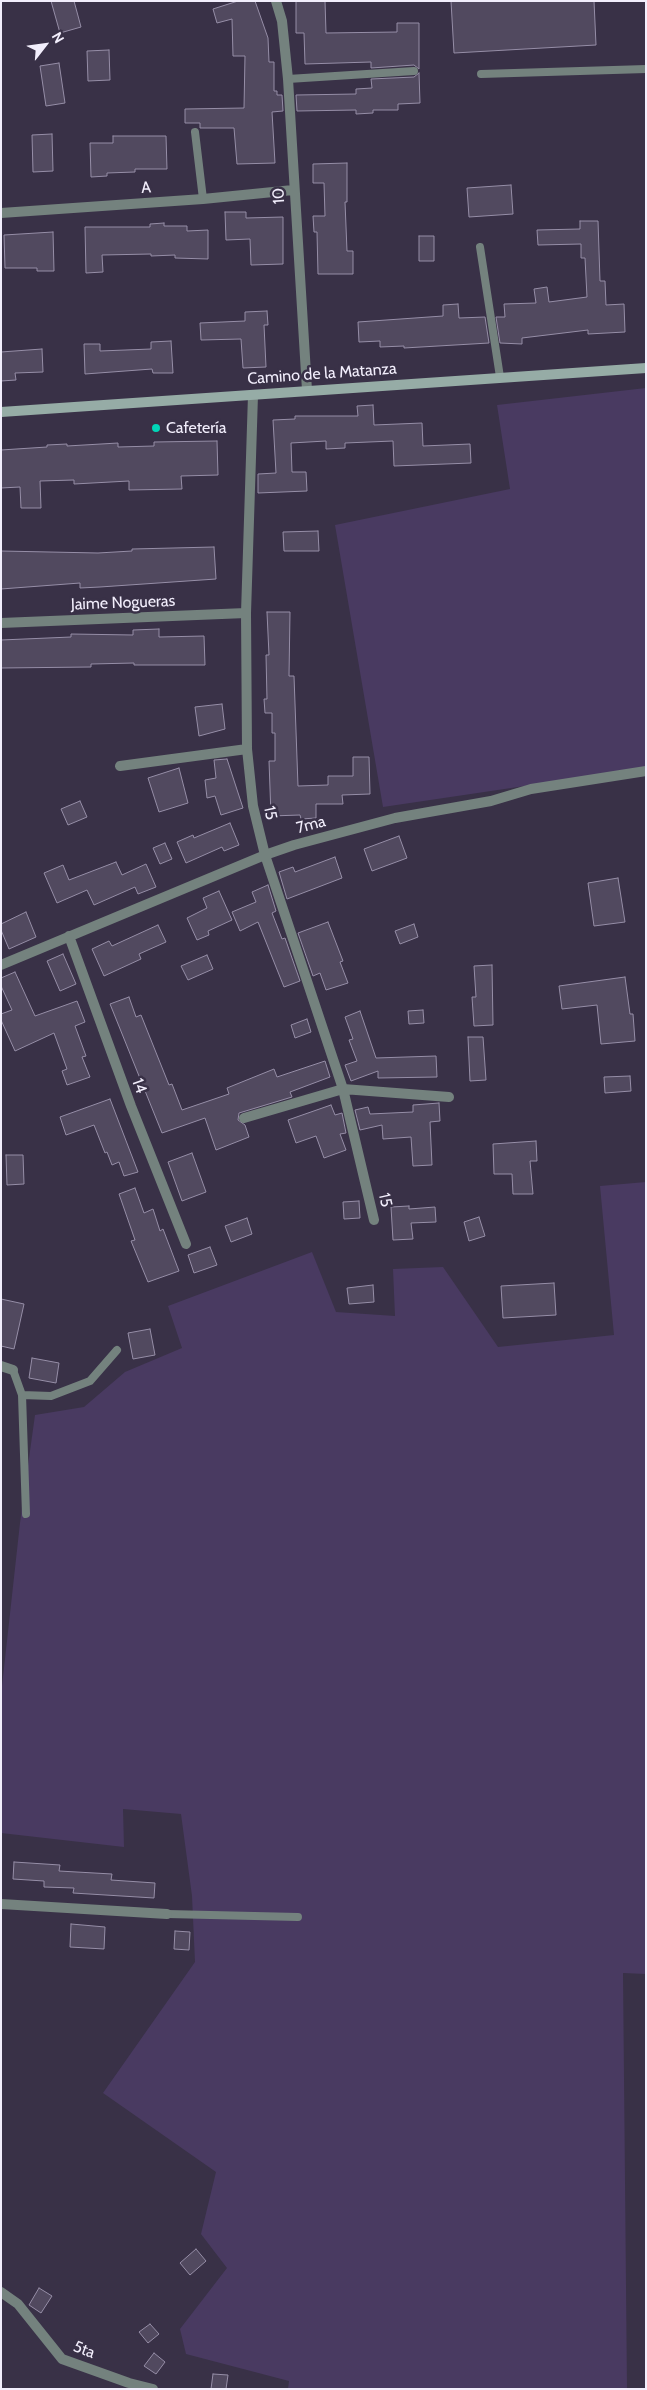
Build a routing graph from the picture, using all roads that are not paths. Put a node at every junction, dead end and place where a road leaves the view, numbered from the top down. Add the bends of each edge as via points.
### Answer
1 (276, 1) edge
2 (646, 69) edge
3 (414, 71) dead end
4 (481, 74) dead end
5 (288, 79) junction
6 (195, 132) dead end
7 (293, 190) junction
8 (202, 199) junction
9 (1, 213) edge
10 (480, 247) dead end
11 (646, 368) edge
12 (500, 377) junction
13 (307, 390) junction
14 (253, 395) junction
15 (1, 412) edge
16 (246, 613) junction
17 (1, 623) edge
18 (247, 749) junction
19 (120, 766) dead end
20 (646, 770) edge
21 (265, 855) junction
22 (69, 936) junction
23 (1, 965) edge
24 (343, 1089) junction
25 (449, 1097) dead end
26 (244, 1118) dead end
27 (374, 1220) dead end
28 (186, 1244) dead end
29 (117, 1350) dead end
30 (1, 1366) edge
31 (13, 1370) joint
32 (22, 1395) junction
33 (26, 1514) dead end
34 (1, 1904) edge
35 (168, 1914) joint
36 (298, 1916) dead end
37 (1, 2292) edge
38 (153, 2389) edge

1 - 5 street, 10 via 282,20
2 - 4 lane
3 - 5 lane
5 - 7 street, 10
6 - 8 lane
7 - 8 street, A
7 - 13 street, 10
8 - 9 street, A
10 - 12 lane
11 - 12 main road, Camino de la Matanza
12 - 13 main road, Camino de la Matanza
13 - 14 main road, Camino de la Matanza
14 - 15 main road, Camino de la Matanza
14 - 16 street, 15
16 - 17 street, Jaime Nogueras
16 - 18 street, 15
18 - 19 street
18 - 21 street, 15 via 253,806
20 - 21 street, 7ma via 531,789 491,801 395,818 294,844
21 - 22 street, 7ma
21 - 24 street, 15
22 - 23 street, 7ma
22 - 28 street, 14
24 - 25 street
24 - 26 street
24 - 27 street, 15
29 - 32 lane via 90,1381 52,1396
30 - 31 street
31 - 32 lane
32 - 33 lane
34 - 35 street
35 - 36 lane
37 - 38 street, 5ta via 18,2304 62,2359

